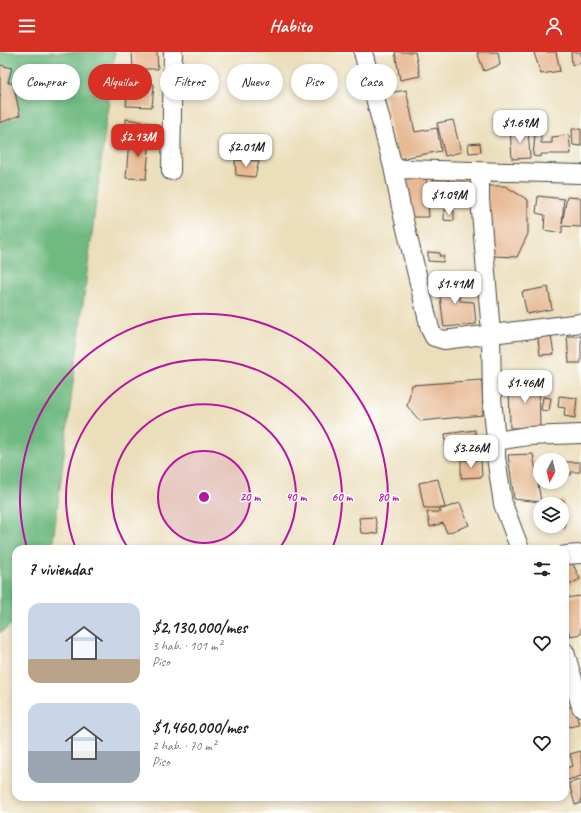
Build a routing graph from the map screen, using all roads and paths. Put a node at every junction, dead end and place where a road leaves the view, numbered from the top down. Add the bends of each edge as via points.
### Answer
1 (173, 52) edge
2 (363, 52) edge
3 (393, 167) junction
4 (171, 171) dead end
5 (480, 172) junction
6 (581, 174) edge
7 (581, 322) edge
8 (491, 333) junction
9 (581, 434) edge
10 (496, 441) junction
11 (518, 545) edge
12 (581, 554) edge
13 (569, 555) edge
14 (571, 655) edge
15 (581, 707) edge

1 - 4 street
2 - 3 street
3 - 5 street
3 - 8 street via 414,263 434,337 444,340
5 - 6 street
5 - 8 street
7 - 8 street
8 - 10 street via 492,398
9 - 10 street via 528,436
10 - 11 street via 503,504
12 - 13 street
14 - 15 street

